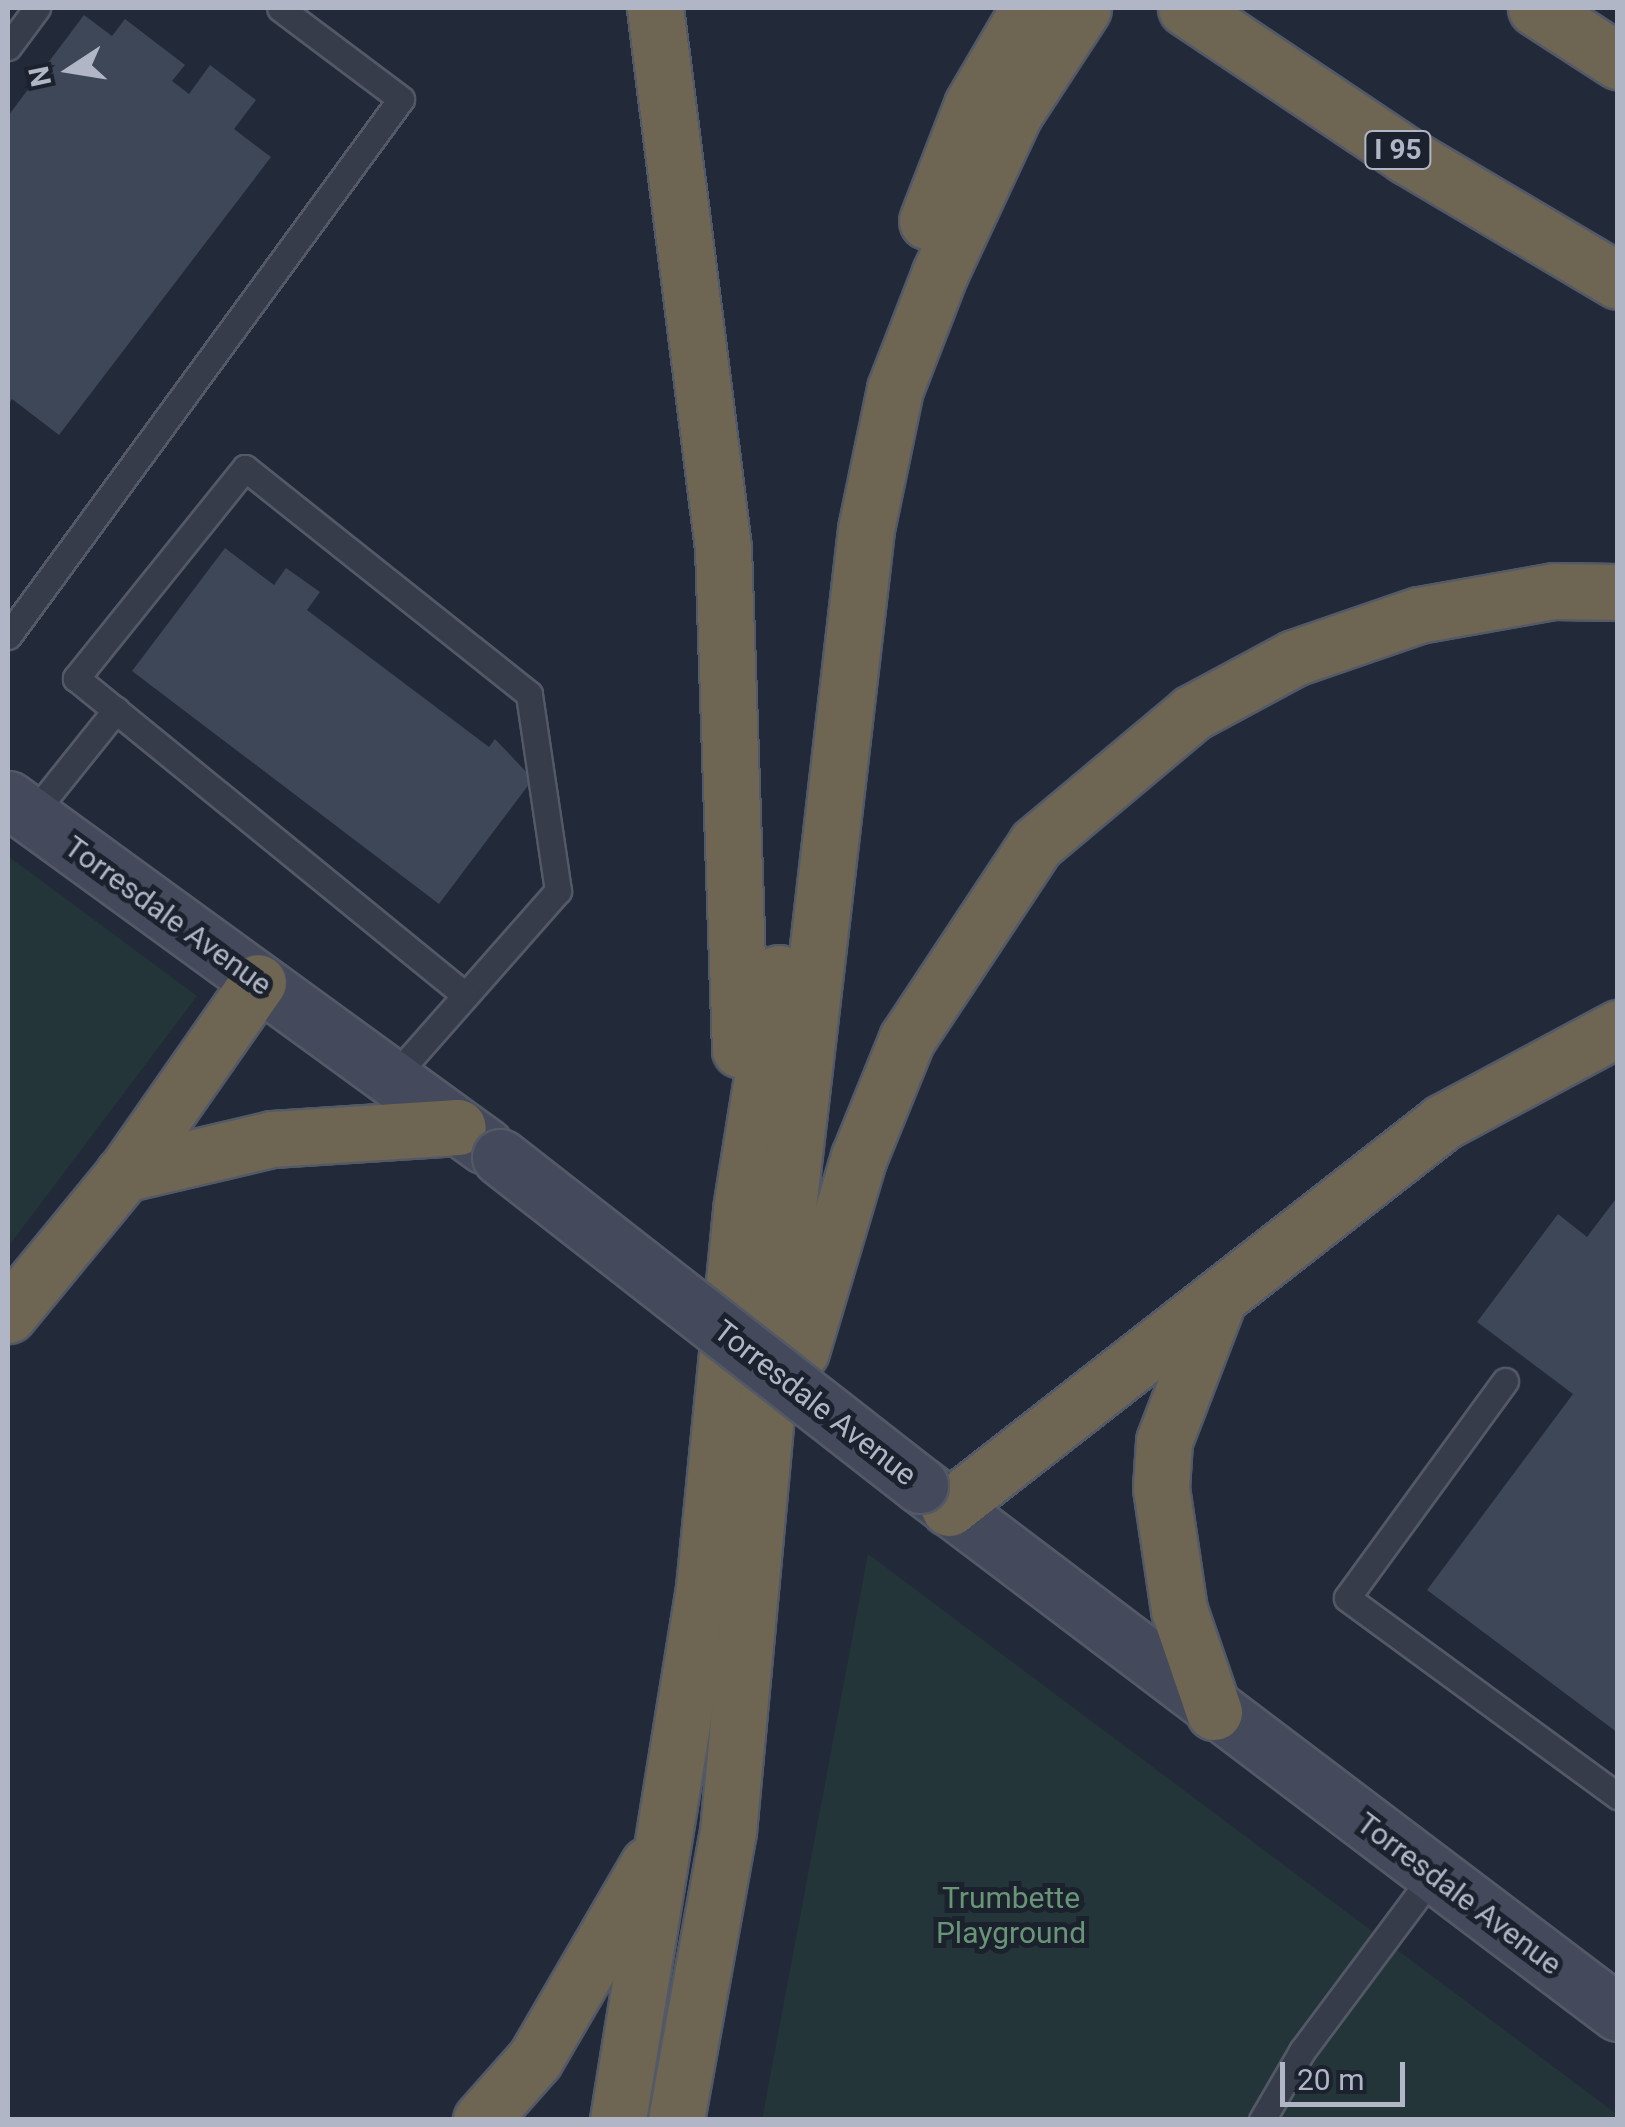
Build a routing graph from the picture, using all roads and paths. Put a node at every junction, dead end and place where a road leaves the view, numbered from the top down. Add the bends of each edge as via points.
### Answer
1 (37, 8) edge
2 (280, 8) edge
3 (655, 8) edge
4 (1084, 8) edge
5 (1186, 8) edge
6 (1536, 8) edge
7 (1028, 36) edge
8 (8, 47) edge
9 (1618, 61) edge
10 (1618, 281) edge
11 (1618, 592) edge
12 (8, 636) edge
13 (116, 710) junction
14 (19, 807) edge
15 (258, 982) junction
16 (466, 996) junction
17 (1618, 1028) edge
18 (392, 1079) junction
19 (479, 1142) junction
20 (123, 1174) junction
21 (741, 1209) junction
22 (1218, 1303) junction
23 (8, 1315) edge
24 (1504, 1381) dead end
25 (934, 1497) junction
26 (754, 1584) junction
27 (1214, 1712) junction
28 (1618, 1796) edge
29 (668, 1832) junction
30 (1434, 1875) junction
31 (1618, 2013) edge
32 (481, 2120) edge
33 (618, 2120) edge
34 (676, 2120) edge
35 (1262, 2120) edge

1 - 8 lane
2 - 12 lane via 401,99
3 - 21 highway via 723,548
4 - 7 highway
5 - 10 highway, I 95 via 1407,156
6 - 9 highway
7 - 21 highway via 972,105 861,398 822,587
7 - 26 highway via 901,372 866,528 774,1336
11 - 26 highway via 1554,592 1419,614 1294,658 1192,714 1036,844 907,1038 858,1157 807,1325
13 - 14 lane
13 - 16 lane
13 - 16 lane via 76,678 245,468 530,694 558,891
14 - 15 street, Torresdale Avenue
15 - 18 street, Torresdale Avenue
15 - 20 highway
16 - 18 lane
17 - 22 highway via 1443,1122 1257,1258
18 - 19 street, Torresdale Avenue
19 - 20 highway via 272,1140
19 - 25 street, Torresdale Avenue, bridge
20 - 23 highway
21 - 29 highway via 704,1588
22 - 25 highway
22 - 27 highway via 1164,1441 1161,1488 1180,1610
24 - 28 lane via 1347,1598
25 - 27 street, Torresdale Avenue
26 - 34 highway via 728,1832
27 - 30 street, Torresdale Avenue
29 - 32 highway via 536,2059
29 - 33 highway
30 - 31 street, Torresdale Avenue
30 - 35 lane via 1302,2051

